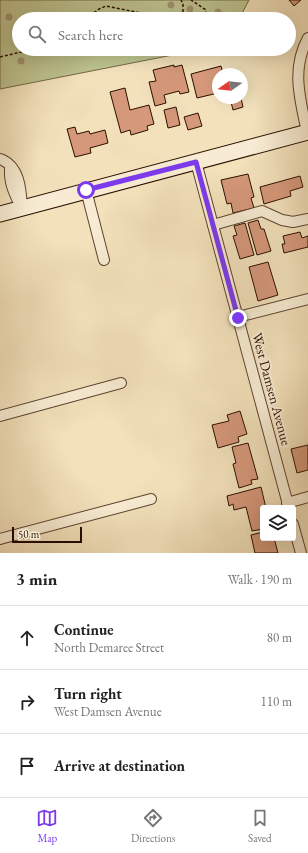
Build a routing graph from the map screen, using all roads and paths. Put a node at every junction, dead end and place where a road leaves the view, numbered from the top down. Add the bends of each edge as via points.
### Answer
1 (181, 0) edge
2 (191, 0) edge
3 (95, 12) edge
4 (134, 12) edge
5 (183, 12) edge
6 (206, 12) edge
7 (308, 38) edge
8 (12, 54) edge
9 (0, 57) edge
10 (308, 132) edge
11 (0, 159) edge
12 (196, 162) junction
13 (86, 190) junction
14 (22, 208) junction
15 (0, 214) edge
16 (308, 219) edge
17 (213, 226) junction
18 (104, 260) dead end
19 (308, 299) edge
20 (238, 318) junction
21 (121, 383) dead end
22 (0, 416) edge
23 (308, 498) edge
24 (151, 499) dead end
25 (288, 505) edge
26 (290, 505) edge
27 (296, 535) edge
28 (0, 539) edge
29 (301, 553) edge

1 - 5 path
2 - 6 path
3 - 4 path via 106,6
7 - 10 street via 302,49 298,70 298,91
8 - 9 path
10 - 12 main road
11 - 14 street via 10,167 13,193
12 - 13 main road
12 - 17 street, West Damsen Avenue
13 - 14 main road
13 - 18 street
14 - 15 main road
16 - 17 street via 293,222 262,211
17 - 20 street, West Damsen Avenue
19 - 20 street
20 - 25 street, West Damsen Avenue
21 - 22 street
23 - 26 street
24 - 28 street
27 - 29 street

